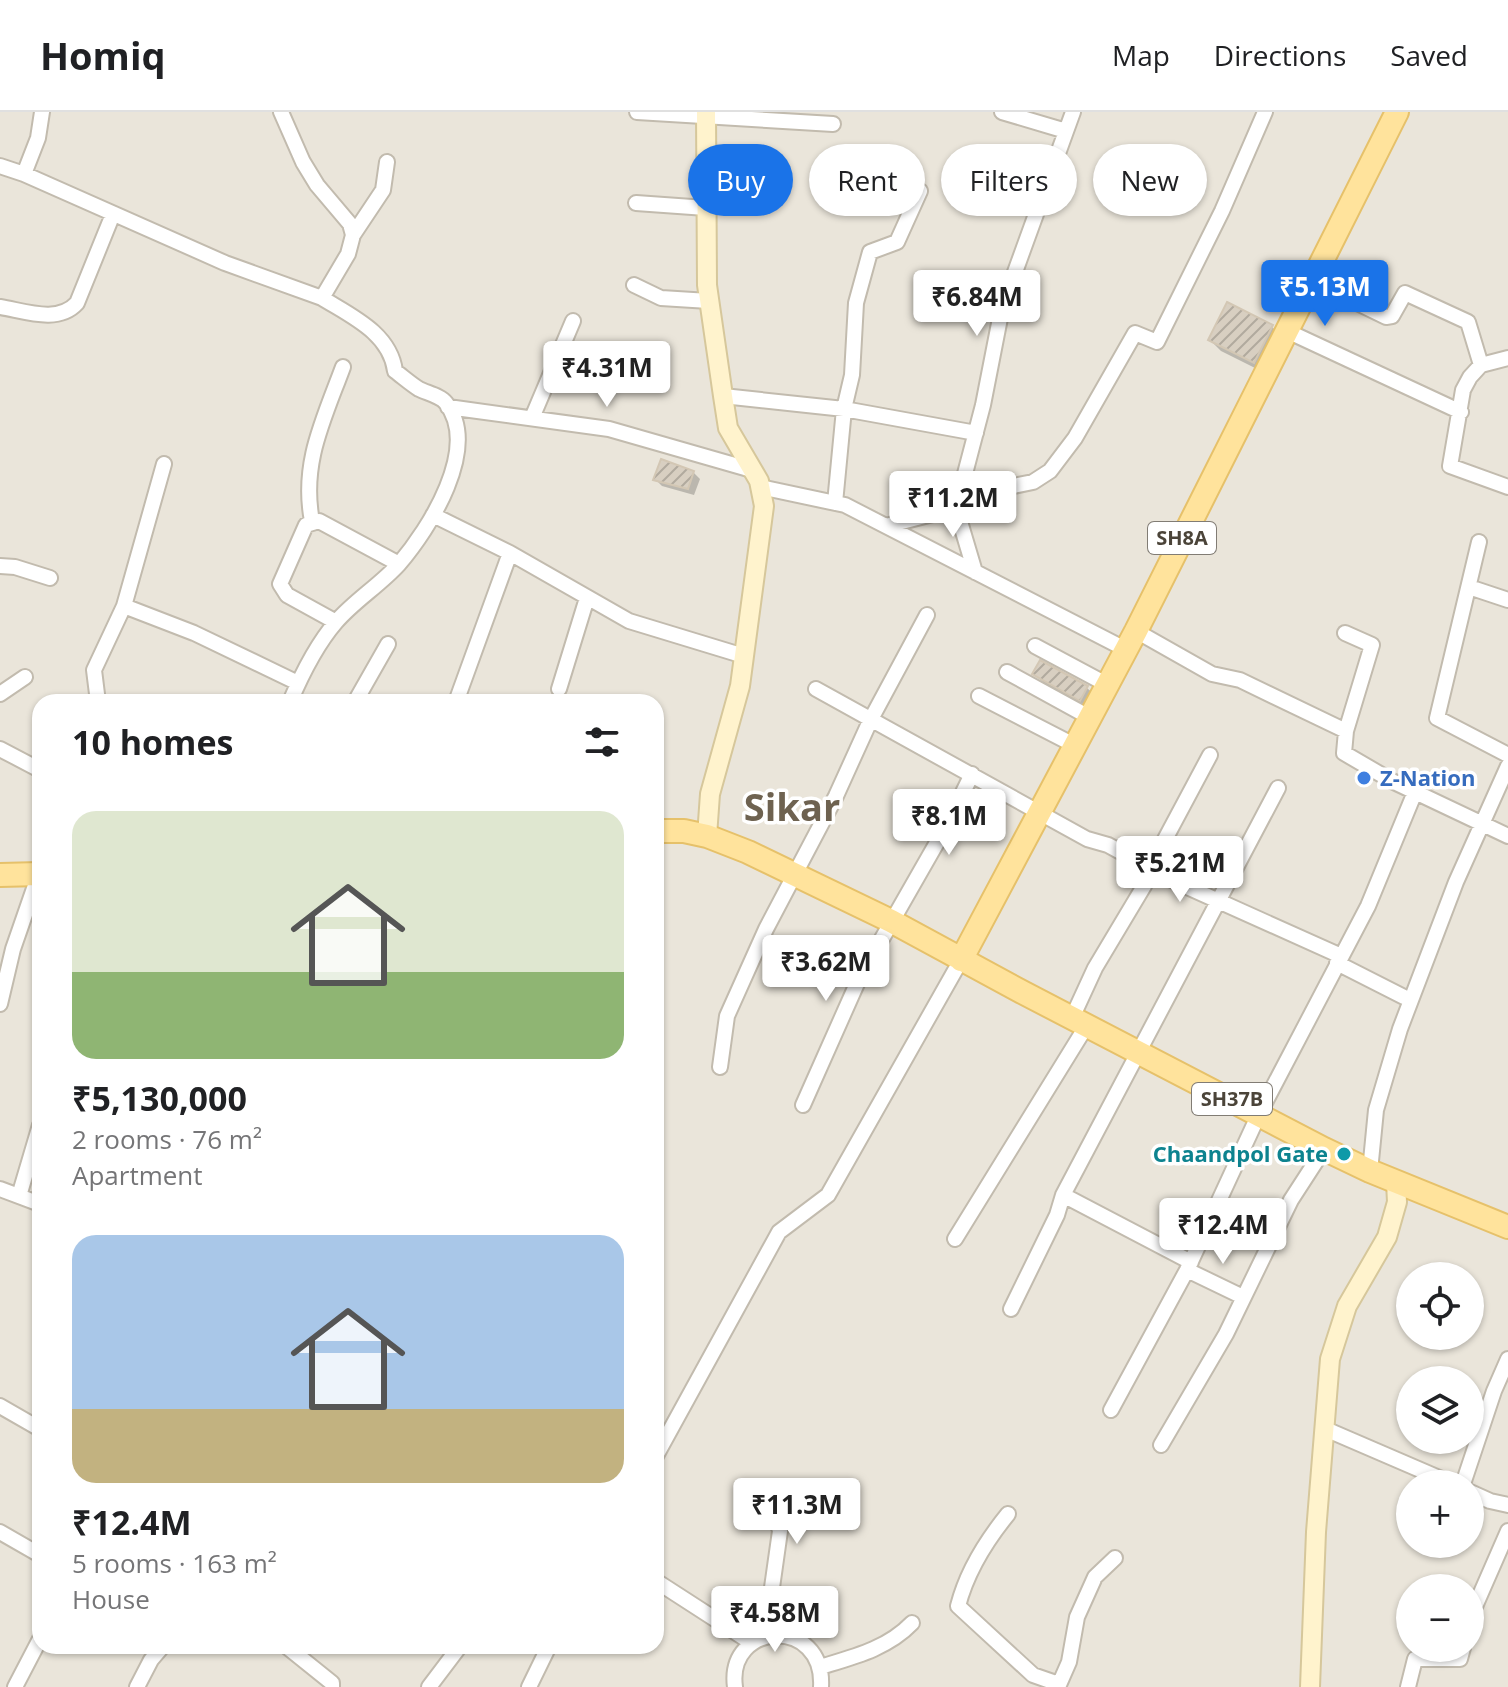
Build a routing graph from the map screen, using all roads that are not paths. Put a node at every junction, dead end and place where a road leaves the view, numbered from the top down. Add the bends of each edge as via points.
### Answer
1 (42, 112) edge
2 (281, 112) edge
3 (637, 112) edge
4 (1002, 112) edge
5 (1073, 112) edge
6 (1265, 112) edge
7 (706, 114) edge
8 (1390, 114) edge
9 (833, 124) dead end
10 (1066, 131) junction
11 (706, 144) edge
12 (387, 162) dead end
13 (0, 166) edge
14 (24, 174) junction
15 (636, 203) dead end
16 (688, 207) edge
17 (113, 214) junction
18 (706, 216) edge
19 (909, 216) edge
20 (353, 235) junction
21 (1312, 281) junction
22 (634, 285) dead end
23 (322, 298) junction
24 (709, 301) junction
25 (0, 307) edge
26 (573, 321) dead end
27 (1287, 331) junction
28 (1508, 358) edge
29 (1481, 365) junction
30 (343, 367) dead end
31 (723, 396) junction
32 (448, 407) junction
33 (844, 409) junction
34 (1461, 412) junction
35 (532, 418) junction
36 (976, 433) junction
37 (164, 464) dead end
38 (756, 478) junction
39 (1508, 487) edge
40 (835, 503) junction
41 (956, 508) junction
42 (433, 515) junction
43 (312, 521) junction
44 (886, 526) junction
45 (1479, 542) dead end
46 (510, 553) junction
47 (399, 564) junction
48 (0, 566) edge
49 (975, 572) junction
50 (50, 578) dead end
51 (1469, 587) junction
52 (587, 598) junction
53 (1508, 600) edge
54 (124, 606) junction
55 (927, 615) dead end
56 (336, 622) junction
57 (1345, 633) dead end
58 (1130, 640) junction
59 (388, 644) dead end
60 (1035, 646) dead end
61 (744, 656) junction
62 (1007, 672) dead end
63 (25, 677) dead end
64 (298, 683) junction
65 (1106, 684) junction
66 (559, 689) dead end
67 (816, 689) dead end
68 (0, 694) edge
69 (97, 694) edge
70 (293, 694) edge
71 (360, 694) edge
72 (459, 694) edge
73 (979, 696) dead end
74 (1089, 717) junction
75 (870, 721) junction
76 (1346, 731) junction
77 (1074, 745) junction
78 (0, 749) edge
79 (1210, 755) dead end
80 (1508, 755) edge
81 (32, 766) edge
82 (1508, 766) edge
83 (972, 774) junction
84 (1278, 788) dead end
85 (1415, 792) junction
86 (1039, 811) junction
87 (1482, 823) junction
88 (664, 831) edge
89 (707, 836) junction
90 (1508, 836) edge
91 (1152, 867) junction
92 (32, 874) edge
93 (0, 875) edge
94 (795, 875) junction
95 (32, 896) edge
96 (1218, 901) junction
97 (891, 921) junction
98 (961, 960) junction
99 (1339, 960) junction
100 (1404, 997) dead end
101 (0, 1004) edge
102 (1079, 1022) junction
103 (1139, 1051) junction
104 (720, 1067) dead end
105 (803, 1105) dead end
106 (1259, 1114) junction
107 (1324, 1149) junction
108 (32, 1152) edge
109 (1370, 1171) junction
110 (1396, 1182) junction
111 (0, 1189) edge
112 (1063, 1195) junction
113 (19, 1196) junction
114 (32, 1201) edge
115 (1508, 1227) edge
116 (955, 1239) dead end
117 (1189, 1266) junction
118 (1243, 1297) junction
119 (1011, 1309) dead end
120 (1508, 1359) edge
121 (1501, 1393) edge
122 (0, 1406) edge
123 (1111, 1410) dead end
124 (32, 1424) edge
125 (1323, 1428) junction
126 (664, 1441) edge
127 (1161, 1445) dead end
128 (1420, 1470) edge
129 (1469, 1470) edge
130 (744, 1493) dead end
131 (1484, 1498) edge
132 (1508, 1505) edge
133 (1008, 1514) dead end
134 (1508, 1531) edge
135 (0, 1532) edge
136 (32, 1550) edge
137 (1115, 1558) dead end
138 (664, 1586) edge
139 (1484, 1586) edge
140 (912, 1623) dead end
141 (759, 1640) junction
142 (32, 1654) edge
143 (156, 1654) edge
144 (296, 1654) edge
145 (454, 1654) edge
146 (545, 1654) edge
147 (1414, 1662) edge
148 (823, 1681) edge
149 (1058, 1685) edge
150 (15, 1687) edge
151 (137, 1687) edge
152 (332, 1687) edge
153 (429, 1687) edge
154 (529, 1687) edge
155 (735, 1687) edge
156 (1310, 1687) edge
157 (1408, 1687) edge

1 - 14 street
2 - 20 street via 303,162
3 - 7 street
4 - 10 street
5 - 10 street
6 - 41 street via 1157,342 1135,333 1050,471 1033,482 989,491
7 - 9 street
7 - 11 street
8 - 21 main road, SH8A
10 - 36 street via 1002,308
12 - 20 street via 383,190
13 - 14 street
14 - 17 street
15 - 16 street
17 - 23 street
17 - 25 street via 69,311 55,315
18 - 24 street
19 - 33 street via 897,242 870,252 866,261
20 - 23 street
21 - 27 main road, SH8A
21 - 29 street via 1386,317 1392,316 1405,293 1463,319 1471,327
22 - 24 street via 661,298
23 - 32 street via 373,330 393,358 395,371
24 - 31 street
26 - 35 street
27 - 34 street
27 - 58 main road, SH8A
28 - 29 street
29 - 34 street via 1463,390
30 - 43 street via 308,469
31 - 33 street
31 - 38 street via 728,428
32 - 35 street
32 - 42 street via 457,425 456,457
33 - 36 street
33 - 40 street
34 - 39 street via 1450,466
35 - 38 street via 634,434
36 - 41 street
37 - 54 street
38 - 40 street
38 - 61 street via 764,506
40 - 44 street
41 - 44 street
41 - 49 street
42 - 46 street
42 - 47 street
43 - 47 street
43 - 56 street via 302,529 280,584 287,595
44 - 49 street
45 - 51 street
46 - 52 street
46 - 72 street
47 - 56 street
48 - 50 street
49 - 58 street
51 - 53 street
51 - 80 street via 1437,718
52 - 61 street via 629,621
52 - 66 street
54 - 64 street
54 - 69 street via 94,670
55 - 75 street
56 - 64 street
57 - 76 street via 1372,645
58 - 65 main road, SH8A
58 - 76 street via 1240,680
59 - 71 street
60 - 65 street
61 - 89 street via 710,794
62 - 74 street
63 - 68 street
64 - 70 street
65 - 74 main road, SH8A
67 - 75 street
73 - 77 street
74 - 77 main road, SH8A
75 - 83 street
75 - 94 street
76 - 85 street via 1344,753
77 - 86 main road, SH8A
78 - 81 street
79 - 91 street
82 - 87 street
83 - 86 street
83 - 97 street
84 - 96 street
85 - 87 street
85 - 99 street via 1368,906
86 - 91 street
86 - 98 main road, SH8A
87 - 90 street
87 - 109 street via 1400,1029 1376,1110
88 - 89 main road
89 - 94 main road
91 - 96 street
91 - 102 street via 1095,968
92 - 93 main road
94 - 97 main road
94 - 104 street via 727,1016
95 - 101 street
96 - 99 street
96 - 103 street
97 - 98 main road
97 - 105 street
98 - 102 main road, SH37B
98 - 126 street via 828,1195 779,1232
99 - 100 street
99 - 106 street
102 - 103 main road, SH37B
102 - 116 street
103 - 106 main road, SH37B
103 - 112 street
106 - 107 main road, SH37B
106 - 117 street
107 - 109 main road, SH37B
107 - 118 street via 1291,1200
108 - 113 street
109 - 110 main road, SH37B
110 - 115 main road, SH37B
110 - 125 street via 1397,1202 1387,1237 1347,1306 1330,1359
111 - 113 street
112 - 117 street
112 - 119 street
113 - 114 street
117 - 118 street
117 - 123 street
118 - 127 street
120 - 121 street
121 - 129 street
122 - 124 street
125 - 128 street
125 - 156 street
130 - 141 street via 773,1508 780,1531
131 - 132 street
133 - 149 street via 982,1550 958,1606 1033,1675
134 - 139 street
135 - 136 street
137 - 149 street via 1095,1577 1077,1617 1069,1662
138 - 141 street
140 - 148 street
141 - 148 street via 780,1635 808,1646
141 - 155 street via 742,1652
142 - 150 street
143 - 151 street
144 - 152 street
145 - 153 street
146 - 154 street
147 - 157 street

